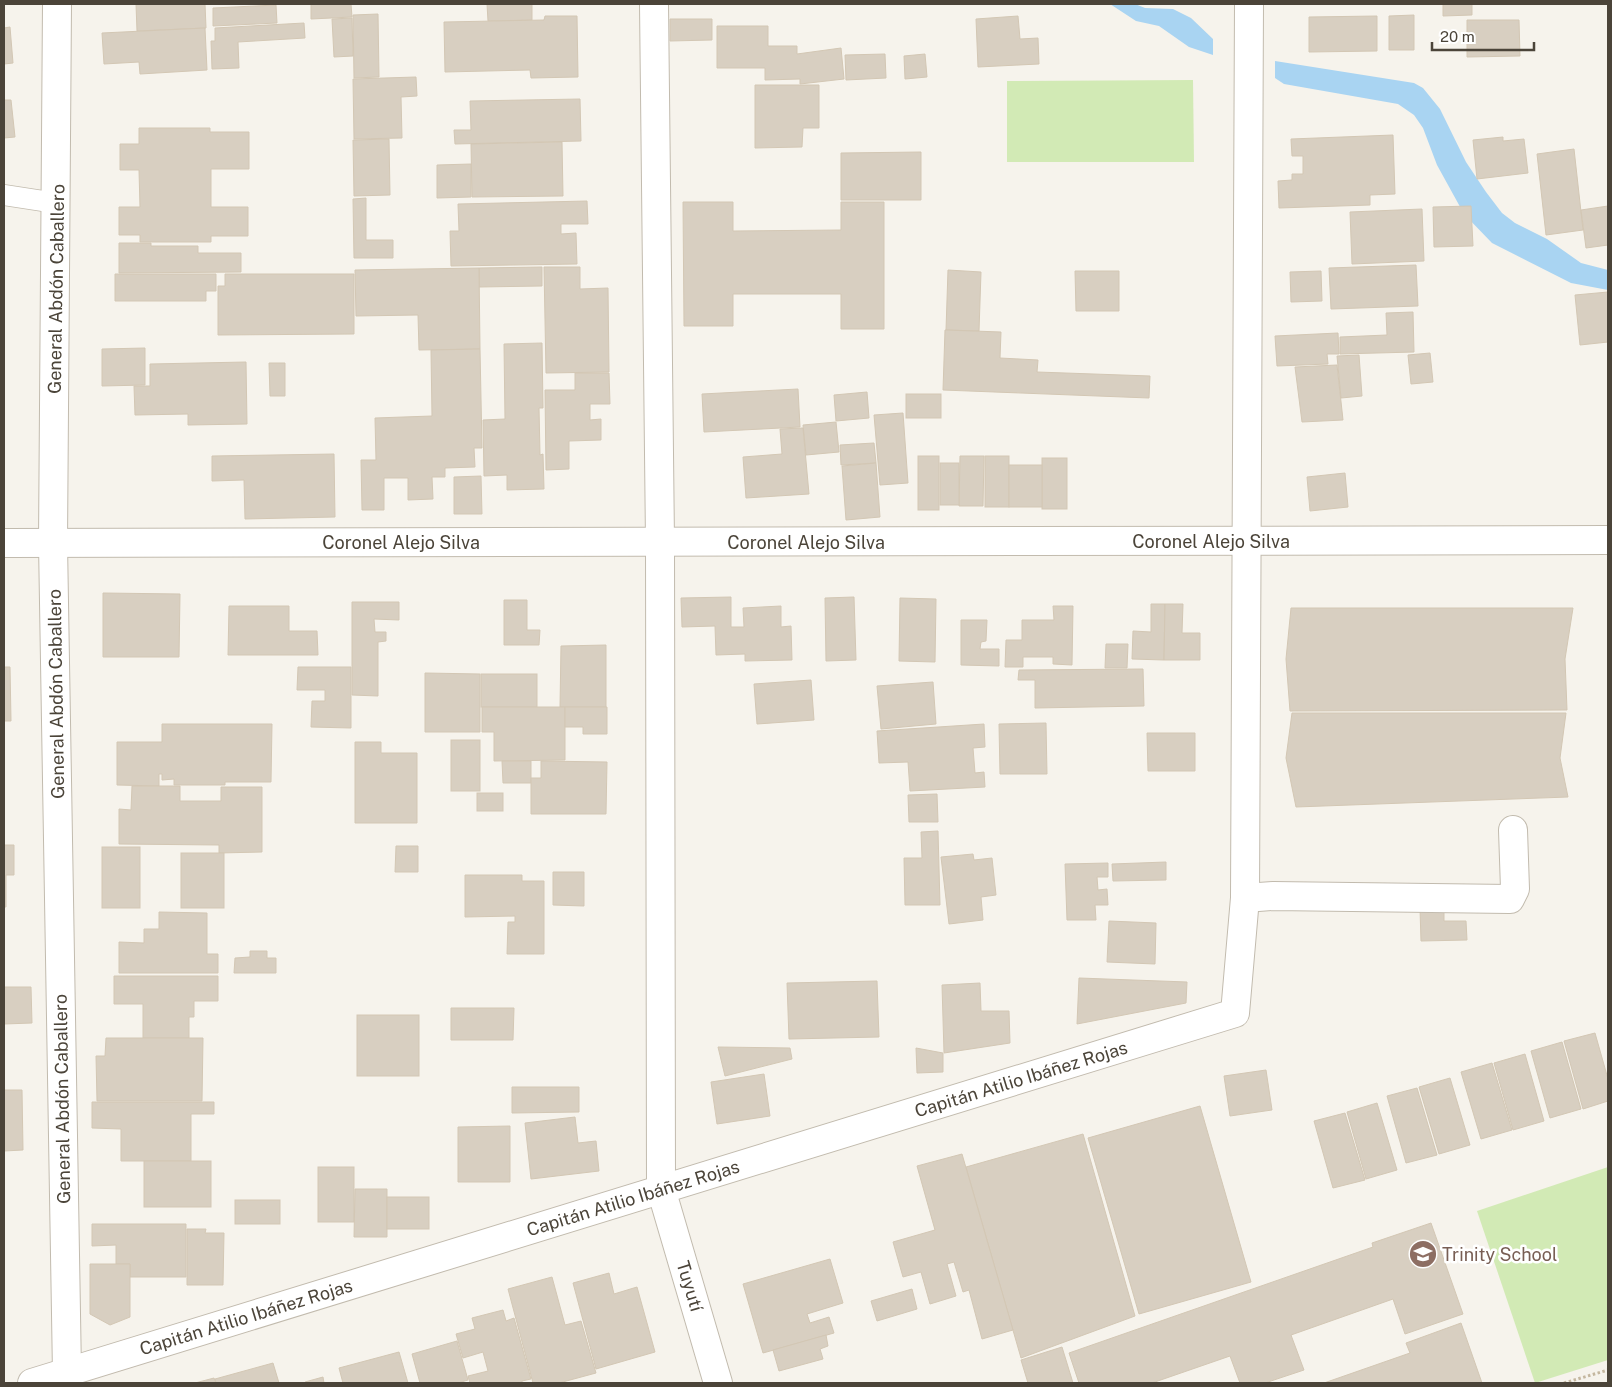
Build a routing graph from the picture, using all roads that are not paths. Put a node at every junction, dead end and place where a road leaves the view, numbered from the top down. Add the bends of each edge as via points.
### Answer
1 (57, 4) edge
2 (654, 4) edge
3 (1249, 4) edge
4 (4, 195) edge
5 (56, 203) junction
6 (1608, 540) edge
7 (1246, 541) junction
8 (660, 542) junction
9 (4, 543) edge
10 (53, 543) junction
11 (1513, 830) dead end
12 (1245, 898) junction
13 (661, 1189) junction
14 (68, 1378) edge
15 (32, 1383) edge
16 (718, 1383) edge

1 - 5 street, General Abdón Caballero
2 - 8 street, Tuyutí
3 - 7 street
4 - 5 lane
5 - 10 street, General Abdón Caballero
6 - 7 street, Coronel Alejo Silva
7 - 8 street, Coronel Alejo Silva
7 - 12 street
8 - 10 street, Coronel Alejo Silva
8 - 13 street, Tuyutí
9 - 10 street, Coronel Alejo Silva
10 - 14 street, General Abdón Caballero
11 - 12 street via 1515,889 1510,900
12 - 13 street, Capitán Atilio Ibáñez Rojas via 1235,1013
13 - 14 street, Capitán Atilio Ibáñez Rojas
13 - 16 street, Tuyutí
14 - 15 street, Capitán Atilio Ibáñez Rojas

